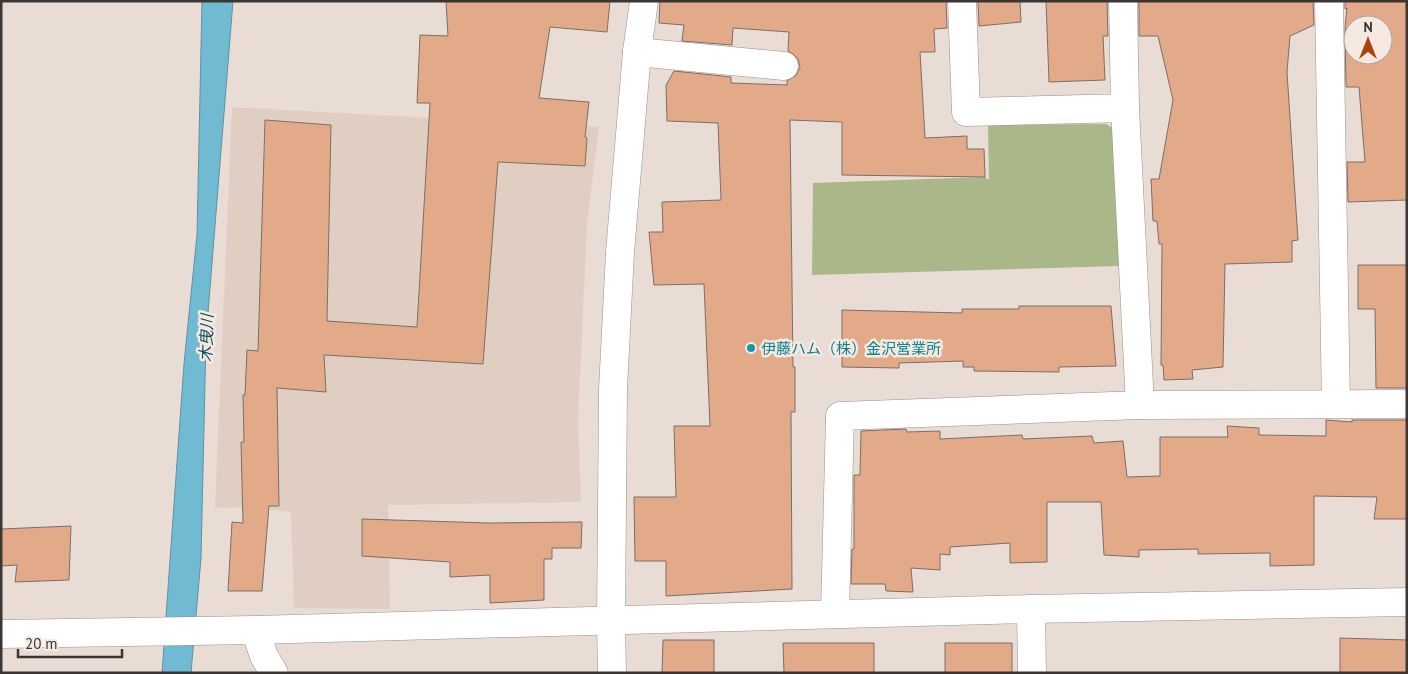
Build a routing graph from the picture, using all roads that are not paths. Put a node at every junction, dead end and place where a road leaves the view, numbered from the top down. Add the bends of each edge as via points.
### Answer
1 (644, 1) edge
2 (962, 1) edge
3 (1123, 1) edge
4 (1329, 1) edge
5 (637, 52) junction
6 (784, 66) dead end
7 (1125, 108) junction
8 (1336, 404) junction
9 (1407, 404) edge
10 (1140, 405) junction
11 (1407, 602) edge
12 (1030, 609) junction
13 (835, 614) junction
14 (611, 621) junction
15 (255, 630) junction
16 (1, 634) edge
17 (274, 673) edge
18 (612, 673) edge
19 (1032, 673) edge

1 - 5 street
2 - 7 street via 966,112
3 - 7 street
4 - 8 street
5 - 6 street
5 - 14 street via 612,390
7 - 10 street
8 - 9 street
8 - 10 street
10 - 13 street via 840,416
11 - 12 street
12 - 13 street
12 - 19 street
13 - 14 street
14 - 15 street
14 - 18 street
15 - 16 street
15 - 17 street

